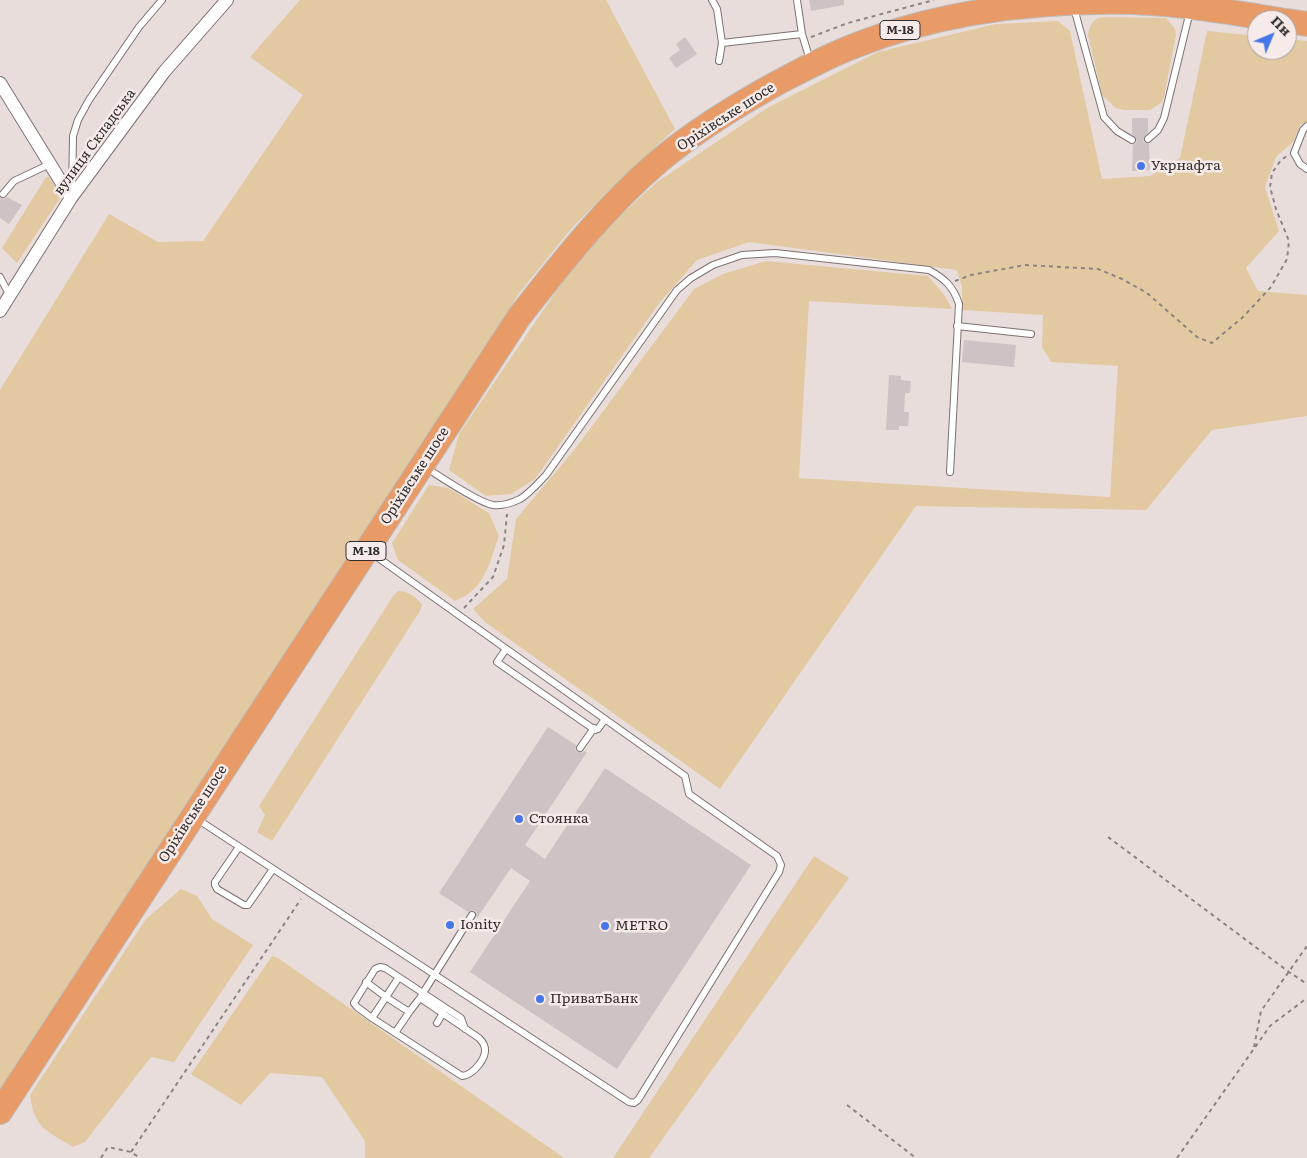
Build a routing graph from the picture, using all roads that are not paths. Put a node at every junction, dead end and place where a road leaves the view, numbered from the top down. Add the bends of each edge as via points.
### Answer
1 (162, 0) edge
2 (227, 0) edge
3 (712, 0) edge
4 (797, 0) edge
5 (1073, 2) junction
6 (993, 4) edge
7 (1191, 6) junction
8 (1247, 15) edge
9 (803, 36) junction
10 (722, 43) junction
11 (719, 61) dead end
12 (811, 65) junction
13 (1, 88) edge
14 (1307, 126) edge
15 (1148, 139) dead end
16 (1132, 140) dead end
17 (51, 163) junction
18 (1307, 169) edge
19 (3, 194) dead end
20 (72, 198) junction
21 (0, 277) edge
22 (10, 296) junction
23 (0, 311) edge
24 (957, 326) junction
25 (1031, 334) dead end
26 (422, 465) junction
27 (950, 472) dead end
28 (367, 550) junction
29 (506, 649) junction
30 (605, 719) junction
31 (594, 728) junction
32 (580, 748) dead end
33 (192, 816) junction
34 (239, 847) junction
35 (273, 869) junction
36 (472, 915) dead end
37 (434, 974) junction
38 (399, 978) junction
39 (366, 982) junction
40 (423, 995) junction
41 (386, 997) junction
42 (410, 1011) junction
43 (442, 1013) junction
44 (372, 1018) junction
45 (436, 1023) dead end
46 (465, 1028) junction
47 (395, 1033) junction
48 (0, 1112) edge

1 - 20 lane via 139,27 78,120 73,136
2 - 20 street, вулиця Складська via 164,72
3 - 10 lane via 717,9
4 - 9 lane
5 - 6 highway, М-18
5 - 7 highway, М-18
5 - 16 lane via 1104,117 1117,131
6 - 12 highway, М-18 via 890,32
7 - 8 highway, М-18
7 - 15 lane via 1164,118
9 - 10 lane
9 - 12 lane
10 - 11 lane
12 - 26 highway, Оріхівське шосе / М-18 via 696,133 622,196 560,264 519,317
13 - 17 street
14 - 18 lane via 1294,153
17 - 19 lane via 14,181
17 - 20 street
20 - 22 street, вулиця Складська
21 - 22 lane
22 - 23 street, вулиця Складська
24 - 25 lane
24 - 26 lane via 959,304 956,293 944,278 929,270 775,252 742,255 713,265 677,290 546,475 528,492 508,504 493,505
24 - 27 lane
26 - 28 highway, Оріхівське шосе / М-18
28 - 29 lane
28 - 33 highway, Оріхівське шосе / М-18
29 - 30 lane
29 - 31 lane via 497,662
30 - 31 lane via 598,729
30 - 37 lane via 685,776 689,794 777,856 781,865 638,1100 629,1102
31 - 32 lane
33 - 34 lane
33 - 48 highway, Оріхівське шосе / М-18
34 - 35 lane
34 - 35 lane via 215,882 218,889 248,905
35 - 37 lane
36 - 37 lane
37 - 40 lane
38 - 39 lane via 380,966
38 - 40 lane
38 - 41 lane
39 - 41 lane
39 - 44 lane via 354,1003
40 - 42 lane
40 - 43 lane
40 - 46 lane via 461,1018
41 - 42 lane
41 - 44 lane
42 - 47 lane
43 - 45 lane
43 - 46 lane
44 - 47 lane
46 - 47 lane via 479,1038 485,1051 468,1076 462,1076

